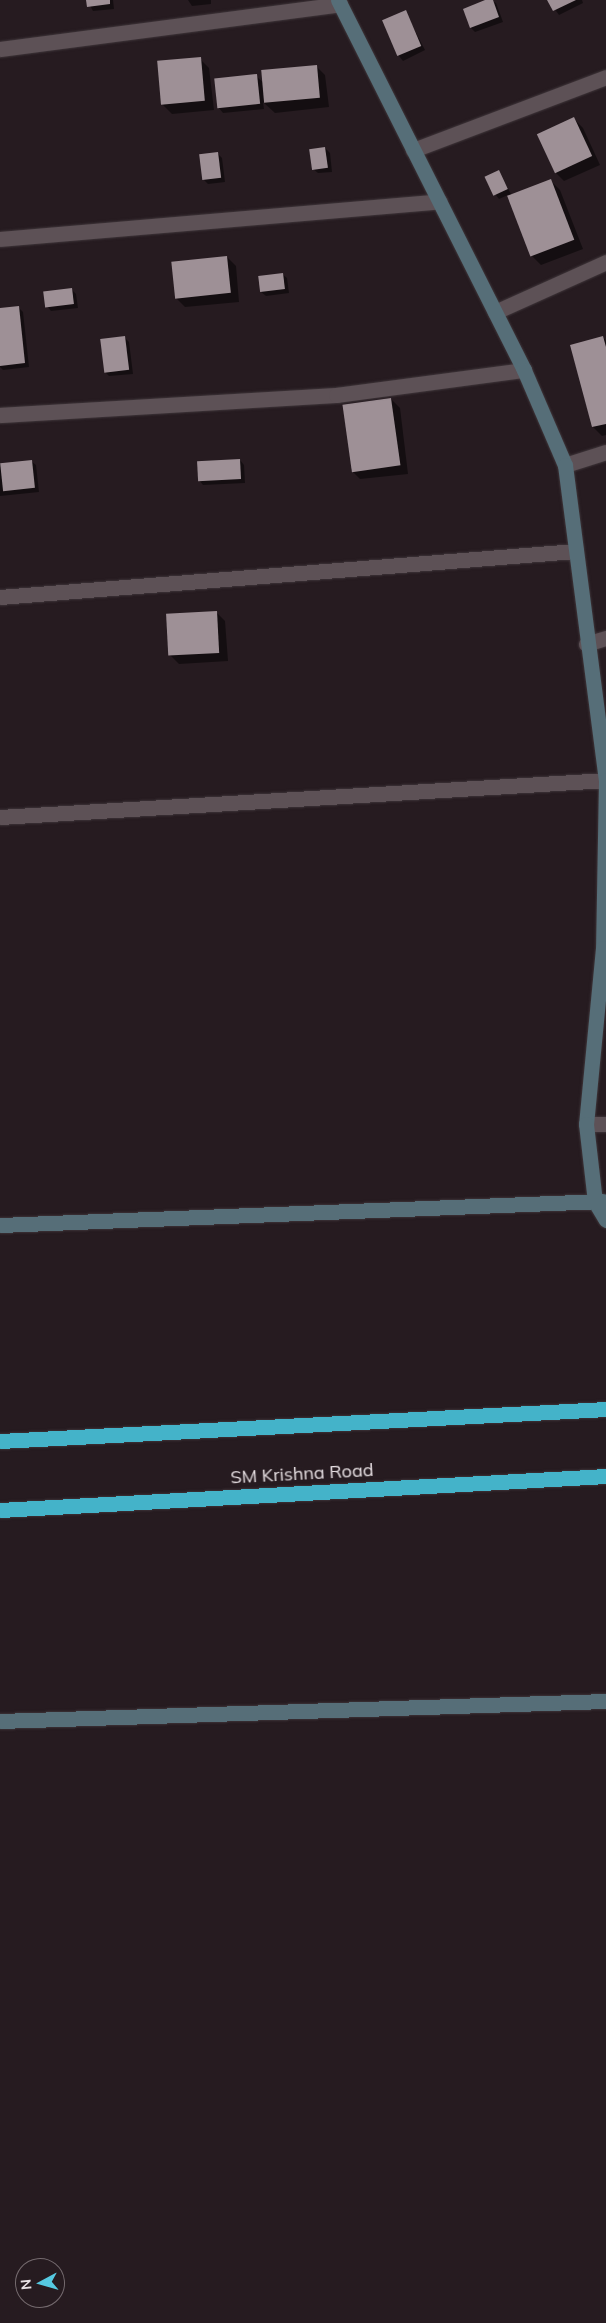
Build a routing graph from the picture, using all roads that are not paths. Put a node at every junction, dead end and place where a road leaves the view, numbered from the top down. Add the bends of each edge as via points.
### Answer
1 (339, 2) edge
2 (0, 49) edge
3 (606, 77) edge
4 (413, 150) junction
5 (439, 201) junction
6 (0, 239) edge
7 (606, 262) edge
8 (495, 312) junction
9 (524, 370) junction
10 (0, 415) edge
11 (606, 452) edge
12 (565, 465) junction
13 (576, 551) junction
14 (0, 597) edge
15 (606, 638) edge
16 (586, 644) junction
17 (606, 780) edge
18 (0, 818) edge
19 (604, 948) edge
20 (586, 1124) junction
21 (606, 1124) edge
22 (600, 1201) edge
23 (606, 1220) edge
24 (0, 1225) edge
25 (606, 1409) edge
26 (0, 1441) edge
27 (606, 1476) edge
28 (0, 1510) edge
29 (606, 1701) edge
30 (0, 1721) edge

1 - 2 street
1 - 4 street
3 - 4 street
4 - 5 street
5 - 6 street
5 - 8 street
7 - 8 street
8 - 9 street
9 - 10 street via 336,394
9 - 12 street
11 - 12 street
12 - 13 street
13 - 14 street
13 - 16 street
15 - 16 street
16 - 17 street
17 - 18 street
17 - 19 street
19 - 20 street
20 - 21 street
20 - 22 street
22 - 23 street
22 - 24 street
25 - 26 highway
27 - 28 highway, SM Krishna Road
29 - 30 street

